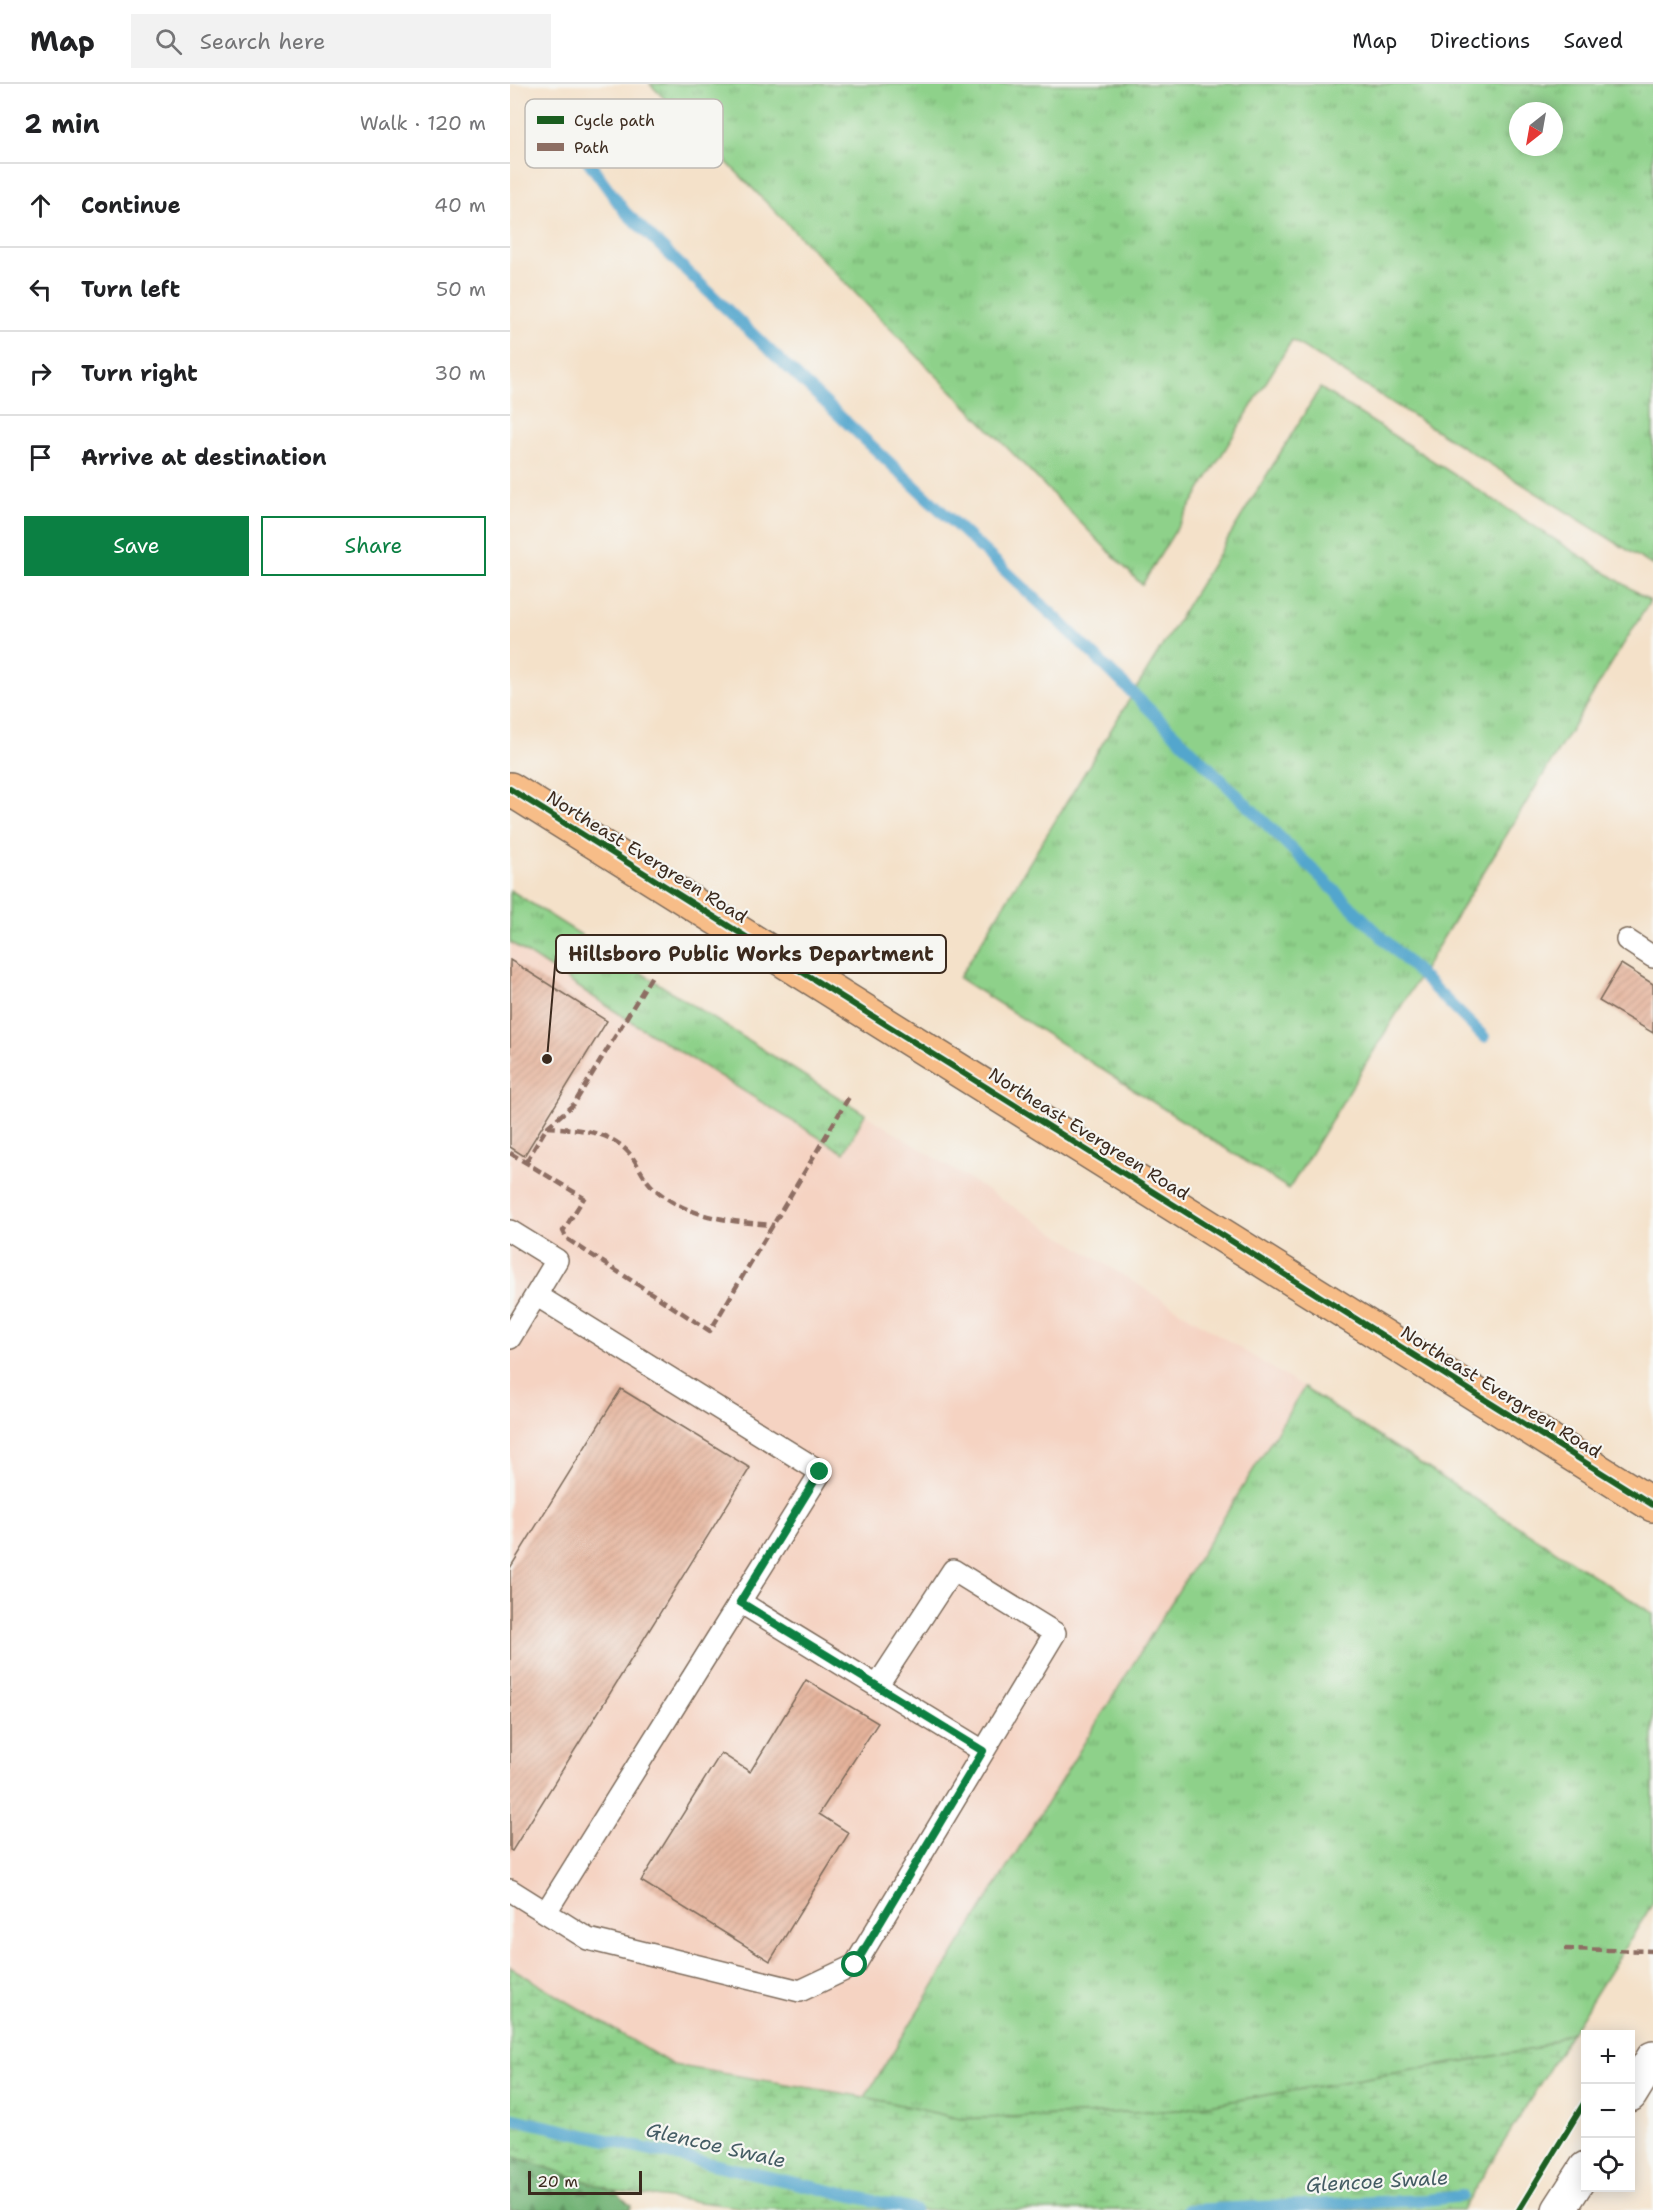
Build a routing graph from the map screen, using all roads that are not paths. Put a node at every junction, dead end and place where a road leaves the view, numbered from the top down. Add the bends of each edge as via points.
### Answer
1 (510, 789) edge
2 (1627, 940) dead end
3 (1653, 957) edge
4 (510, 1231) edge
5 (536, 1294) junction
6 (510, 1338) edge
7 (1653, 1505) edge
8 (740, 1602) junction
9 (877, 1686) junction
10 (983, 1751) junction
11 (510, 1890) edge
12 (546, 1912) junction
13 (1653, 2058) edge
14 (1635, 2087) edge
15 (1581, 2176) edge
16 (1559, 2210) edge

1 - 7 main road, Northeast Evergreen Road
2 - 3 lane
4 - 5 lane via 557,1260
5 - 6 lane
5 - 8 lane via 820,1472
8 - 9 lane
8 - 12 lane
9 - 10 lane
9 - 10 lane via 953,1570 1035,1620 1055,1633
10 - 12 lane via 855,1965 800,1991 588,1939
11 - 12 lane
13 - 14 street
15 - 16 street

